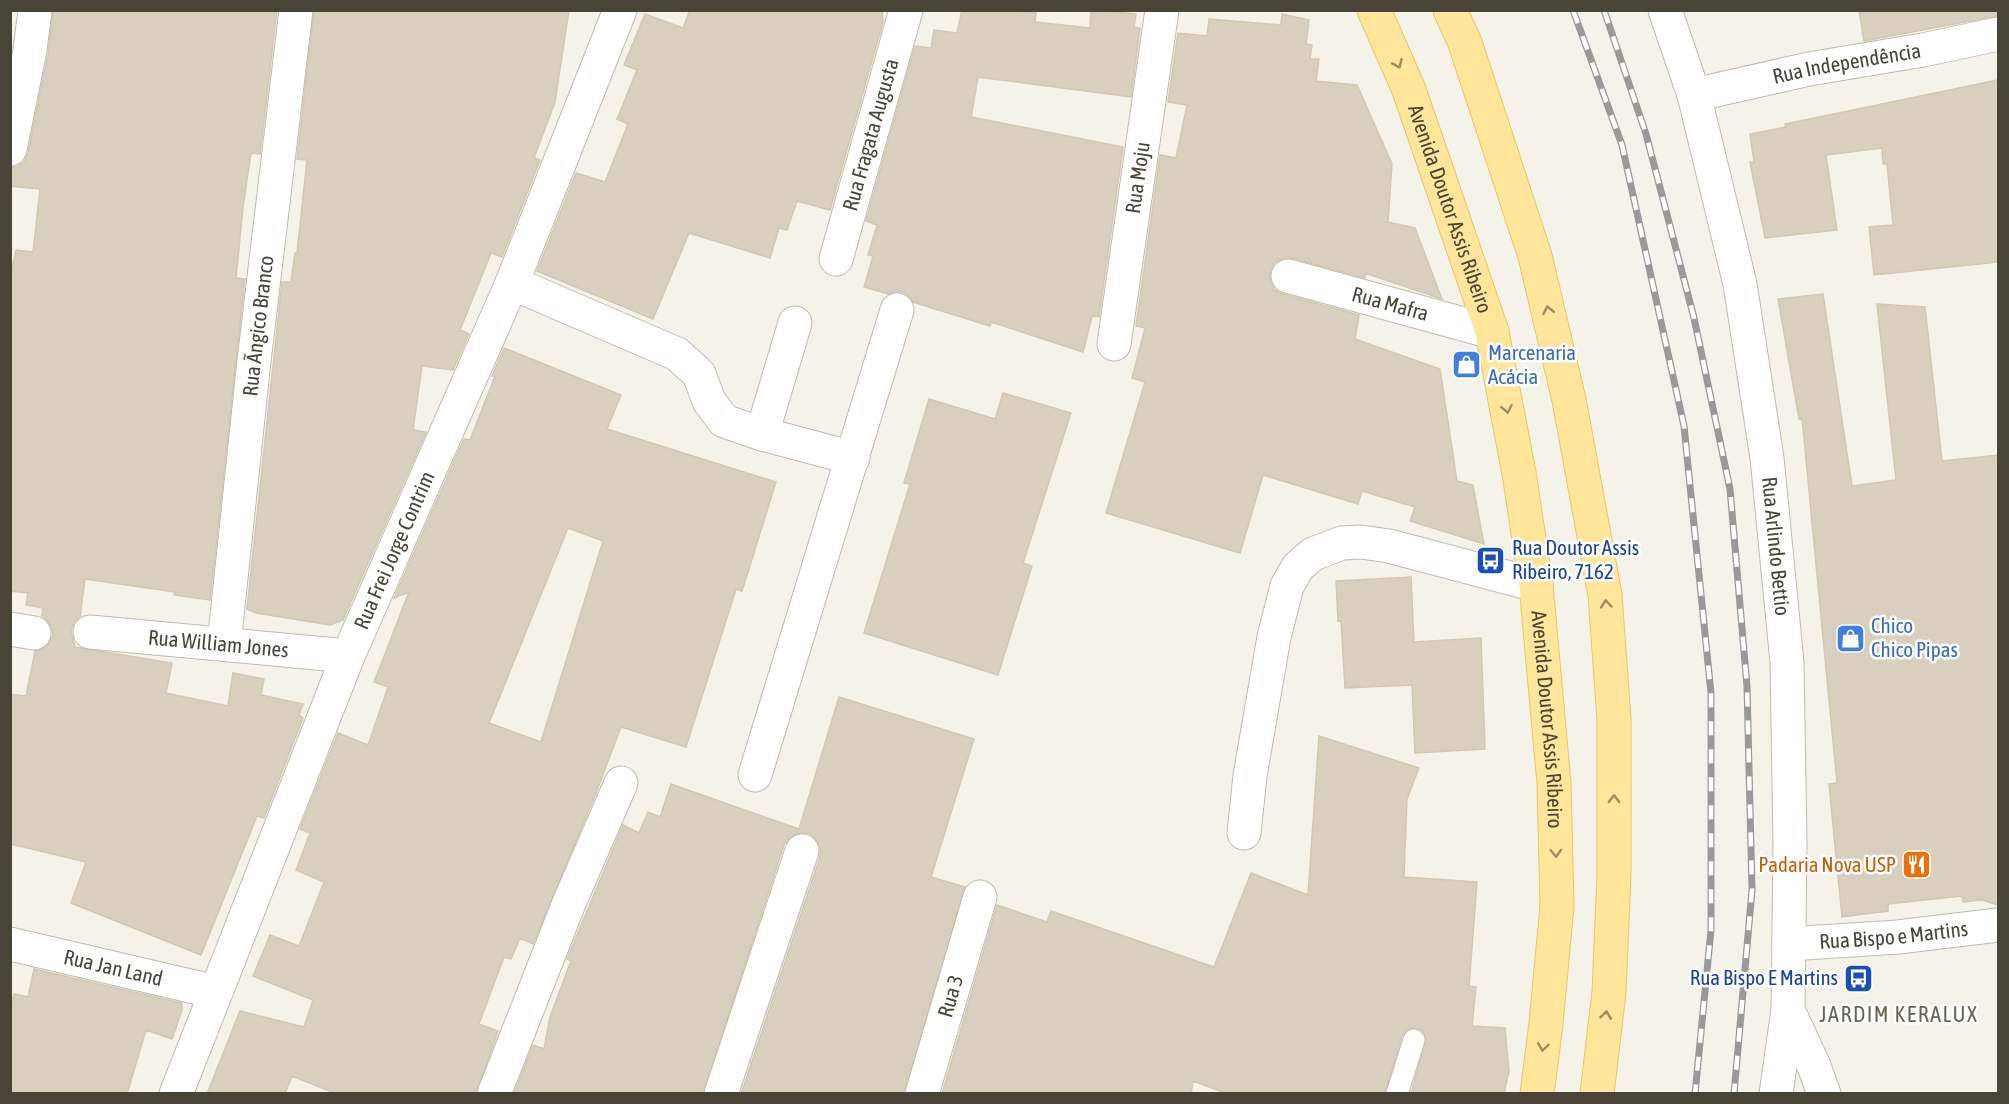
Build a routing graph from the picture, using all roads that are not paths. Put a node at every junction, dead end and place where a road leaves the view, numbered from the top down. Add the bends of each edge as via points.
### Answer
1 (35, 10) edge
2 (296, 10) edge
3 (620, 10) edge
4 (906, 10) edge
5 (1162, 10) edge
6 (1374, 10) edge
7 (1450, 10) edge
8 (1665, 10) edge
9 (1998, 34) edge
10 (1694, 95) junction
11 (10, 149) edge
12 (836, 259) dead end
13 (1288, 276) dead end
14 (513, 283) junction
15 (897, 310) dead end
16 (795, 323) dead end
17 (1492, 332) junction
18 (1114, 344) dead end
19 (762, 434) junction
20 (853, 458) junction
21 (1536, 585) junction
22 (90, 632) dead end
23 (224, 644) junction
24 (348, 656) junction
25 (755, 775) dead end
26 (621, 783) dead end
27 (1244, 833) dead end
28 (802, 850) dead end
29 (980, 897) dead end
30 (1998, 925) edge
31 (10, 944) edge
32 (1789, 944) junction
33 (216, 992) junction
34 (1788, 1010) junction
35 (1414, 1040) dead end
36 (176, 1094) edge
37 (494, 1094) edge
38 (721, 1094) edge
39 (922, 1094) edge
40 (1398, 1094) edge
41 (1537, 1094) edge
42 (1597, 1094) edge
43 (1776, 1094) edge
44 (1824, 1094) edge

1 - 11 street
2 - 23 street, Rua Ãngico Branco
3 - 14 street, Rua Frei Jorge Contrim
4 - 12 street, Rua Fragata Augusta
5 - 18 street, Rua Moju
6 -> 17 main road, Avenida Doutor Assis Ribeiro via 1409,90
42 -> 7 main road via 1609,992 1614,874 1614,719 1605,596 1569,400 1535,256 1465,43
8 - 10 street, Rua Arlindo Bettio
9 - 10 street, Rua Independência
10 - 32 street, Rua Arlindo Bettio via 1740,284 1767,458 1787,662
13 - 17 street, Rua Mafra
14 - 19 street via 677,354 699,374 709,401 724,421
14 - 24 street, Rua Frei Jorge Contrim
15 - 20 street
16 - 19 street
17 -> 21 main road, Avenida Doutor Assis Ribeiro
19 - 20 street
20 - 25 street
21 - 27 street via 1361,542 1342,543 1313,554 1298,567 1287,586 1274,638
21 -> 41 main road, Avenida Doutor Assis Ribeiro via 1554,783 1557,906
22 - 23 street, Rua William Jones
23 - 24 street, Rua William Jones
24 - 33 street, Rua Frei Jorge Contrim
26 - 37 street
28 - 38 street
29 - 39 street, Rua 3
30 - 32 street, Rua Bispo e Martins
31 - 33 street, Rua Jan Land
32 - 34 street, Rua Arlindo Bettio
33 - 36 street, Rua Frei Jorge Contrim
34 - 43 street, Rua Arlindo Bettio
34 - 44 street
35 - 40 lane

